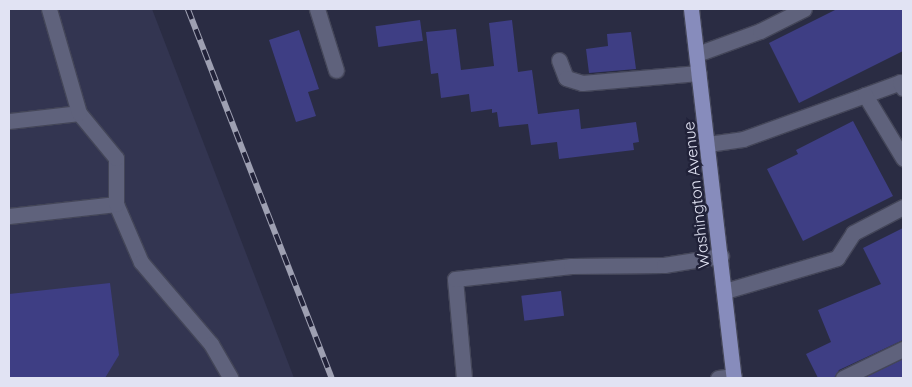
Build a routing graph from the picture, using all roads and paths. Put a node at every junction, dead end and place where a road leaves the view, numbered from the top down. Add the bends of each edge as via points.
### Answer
1 (49, 9) edge
2 (317, 9) edge
3 (691, 9) edge
4 (804, 9) edge
5 (697, 54) junction
6 (559, 60) dead end
7 (336, 70) dead end
8 (699, 73) junction
9 (903, 88) edge
10 (865, 95) junction
11 (79, 113) junction
12 (9, 121) edge
13 (708, 144) junction
14 (903, 158) edge
15 (116, 204) junction
16 (903, 207) edge
17 (9, 216) edge
18 (721, 256) junction
19 (725, 291) junction
20 (903, 349) edge
21 (734, 377) edge
22 (232, 378) edge
23 (464, 378) edge
24 (718, 378) edge
25 (843, 378) edge

1 - 11 lane
2 - 7 lane
3 - 5 main road, Washington Avenue
4 - 5 lane via 760,31
5 - 8 main road, Washington Avenue
6 - 8 lane via 566,78 582,83
8 - 13 main road, Washington Avenue
9 - 10 lane via 900,82
10 - 13 lane via 743,139
10 - 14 lane
11 - 12 lane
11 - 15 lane via 116,158
13 - 18 main road, Washington Avenue
15 - 17 lane
15 - 22 lane via 141,262 211,344
16 - 19 lane via 853,233 837,258
18 - 19 main road, Washington Avenue
18 - 23 lane via 664,265 571,266 455,279
19 - 21 main road, Washington Avenue
20 - 25 lane
21 - 24 lane

